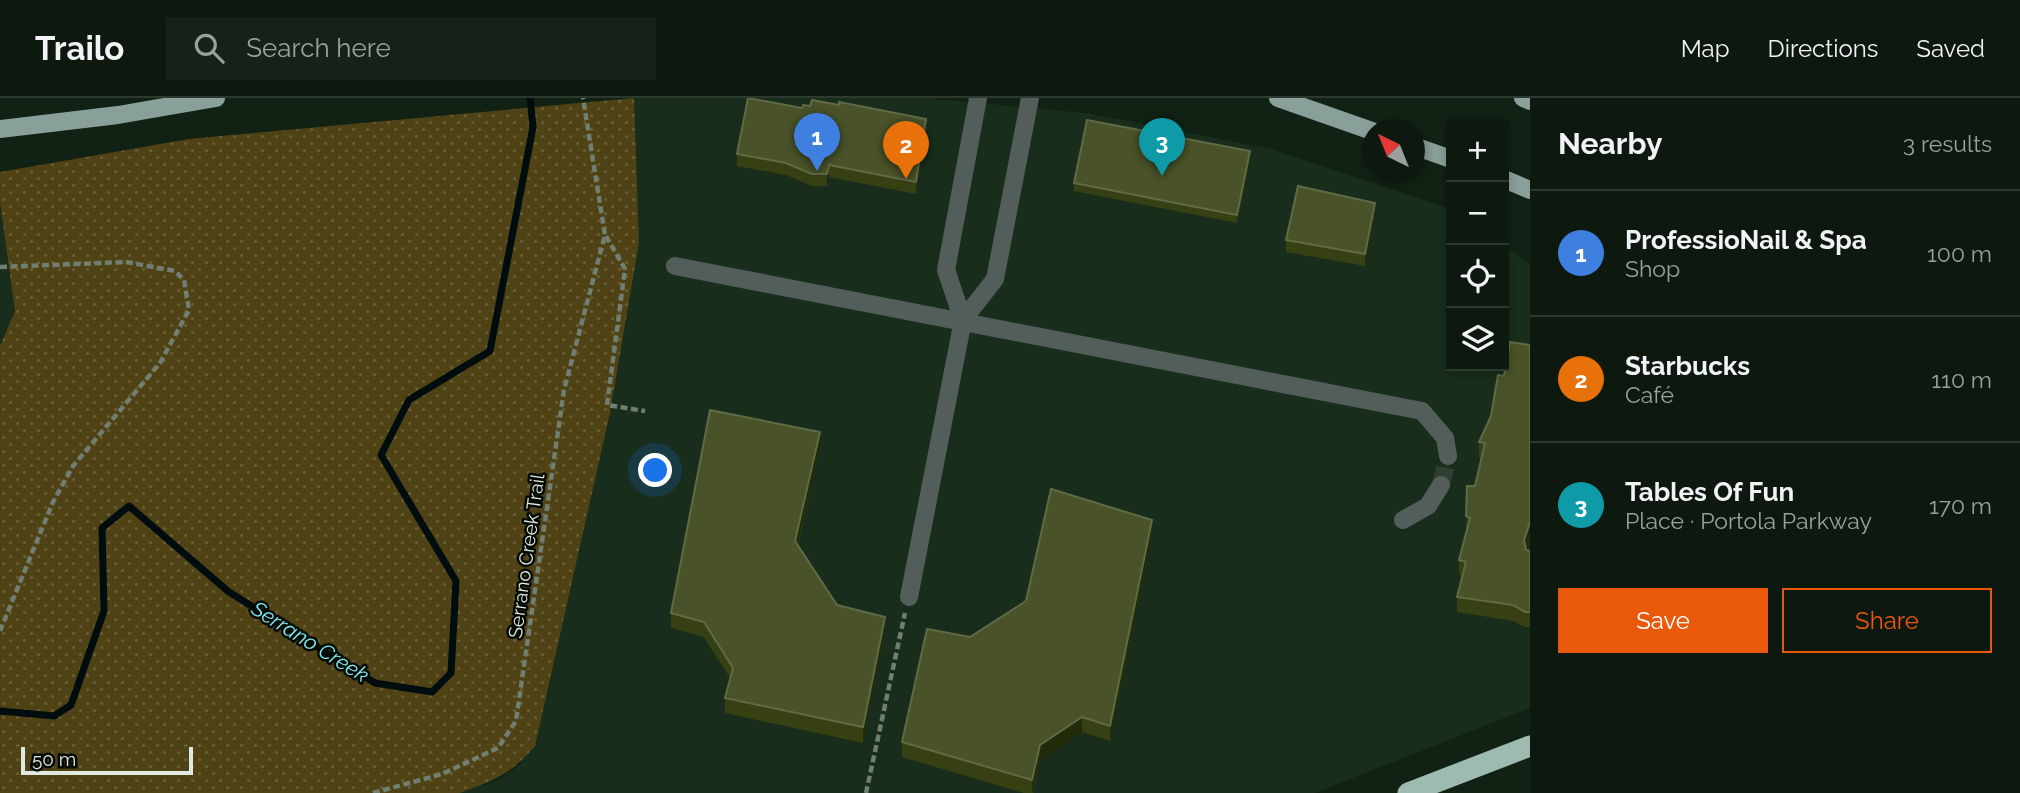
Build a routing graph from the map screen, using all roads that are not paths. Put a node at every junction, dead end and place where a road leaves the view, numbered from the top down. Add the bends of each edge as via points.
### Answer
1 (216, 98) edge
2 (978, 98) edge
3 (1030, 98) edge
4 (1278, 98) edge
5 (1523, 98) edge
6 (1530, 101) edge
7 (1362, 127) edge
8 (0, 129) edge
9 (1425, 150) edge
10 (1446, 157) edge
11 (1509, 181) edge
12 (1530, 190) edge
13 (675, 266) dead end
14 (963, 320) junction
15 (1448, 456) tunnel mouth
16 (1441, 485) tunnel mouth
17 (1403, 520) dead end
18 (909, 597) road end
19 (1530, 746) edge
20 (1408, 793) edge

1 - 8 main road
2 - 14 street via 946,270
3 - 14 street via 995,279
4 - 7 main road
5 - 6 main road
9 - 10 main road
11 - 12 main road
13 - 14 street
14 - 15 street via 1422,411 1445,438
14 - 18 street
16 - 17 street via 1428,506
19 - 20 highway

